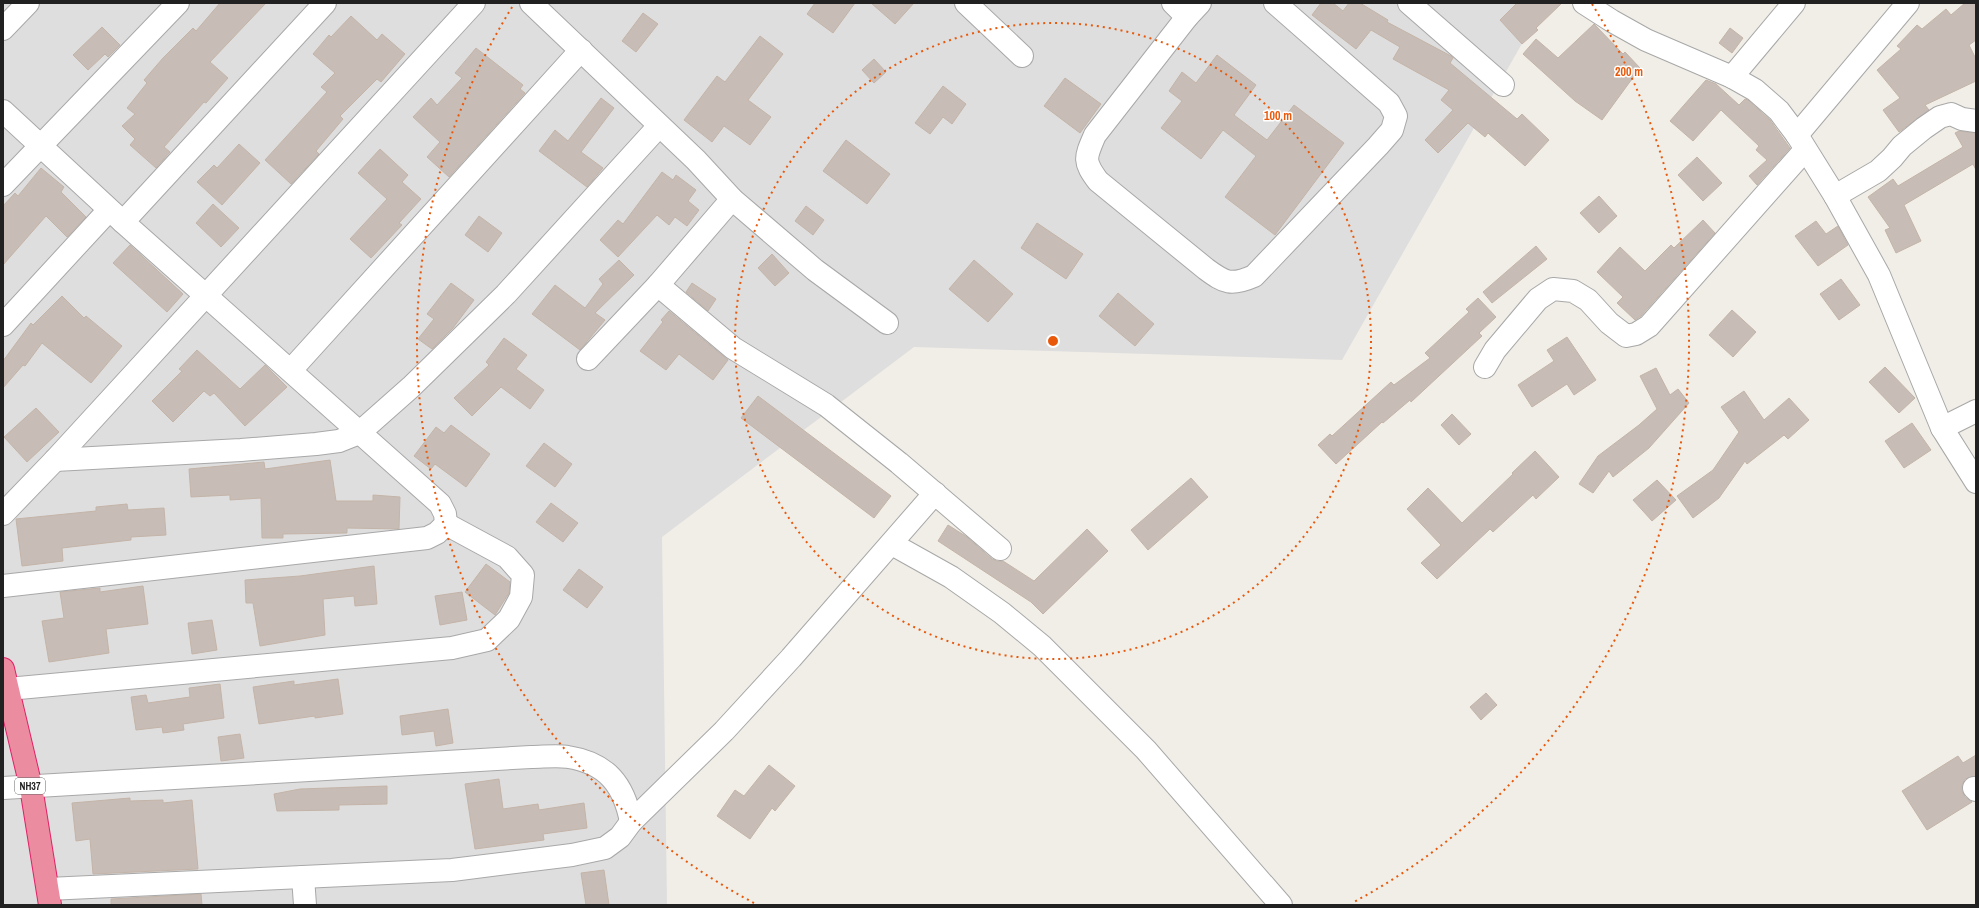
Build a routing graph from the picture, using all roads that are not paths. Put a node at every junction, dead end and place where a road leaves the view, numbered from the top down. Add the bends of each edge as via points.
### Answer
1 (28, 3) edge
2 (178, 3) edge
3 (325, 3) edge
4 (474, 3) edge
5 (531, 3) edge
6 (966, 3) edge
7 (1275, 3) edge
8 (1409, 3) edge
9 (1584, 3) edge
10 (1794, 3) edge
11 (1908, 3) edge
12 (1187, 8) edge
13 (3, 29) edge
14 (581, 50) junction
15 (1022, 56) dead end
16 (1732, 76) junction
17 (1503, 85) dead end
18 (3, 111) edge
19 (1976, 121) edge
20 (659, 126) junction
21 (1801, 142) junction
22 (41, 146) junction
23 (3, 185) edge
24 (1835, 196) junction
25 (732, 199) junction
26 (116, 216) junction
27 (658, 285) junction
28 (205, 294) junction
29 (887, 323) dead end
30 (3, 325) edge
31 (588, 359) dead end
32 (1485, 367) dead end
33 (291, 370) junction
34 (1976, 411) edge
35 (1942, 428) junction
36 (359, 433) junction
37 (55, 460) junction
38 (1976, 482) edge
39 (935, 494) junction
40 (3, 514) edge
41 (446, 524) junction
42 (892, 544) junction
43 (1000, 549) dead end
44 (3, 586) edge
45 (5, 679) edge
46 (31, 787) junction
47 (3, 788) edge
48 (631, 822) junction
49 (303, 877) junction
50 (49, 897) edge
51 (305, 905) edge
52 (1281, 905) edge

1 - 13 street
2 - 22 street
3 - 26 street
4 - 28 street
5 - 14 street
6 - 15 street
7 - 12 street via 1389,103 1396,116 1392,130 1378,146 1254,276 1240,282 1223,281 1206,269 1098,181 1088,167 1087,153 1095,135
8 - 17 street
9 - 16 street via 1646,40
10 - 16 street
11 - 21 street
14 - 20 street
14 - 33 street
16 - 21 street via 1755,90 1779,111
18 - 22 street
19 - 24 street via 1951,114 1940,117 1902,146 1878,171
20 - 25 street via 696,160
20 - 36 street via 506,294
21 - 24 street
21 - 32 street via 1649,326 1636,334 1626,336 1609,323 1588,300 1573,291 1553,289 1538,299 1495,350
22 - 23 street
22 - 26 street
24 - 35 street via 1879,275
25 - 27 street
25 - 29 street via 815,270
26 - 28 street
26 - 30 street
27 - 31 street
27 - 39 street via 734,348 826,405 899,462
28 - 33 street
28 - 37 street
33 - 36 street
34 - 35 street
35 - 38 street
36 - 37 street via 339,441 316,444
36 - 41 street via 440,504
37 - 40 street
39 - 42 street
39 - 43 street
41 - 44 street via 427,538
41 - 45 street via 507,557 523,575 521,597 509,619 487,640 452,648
42 - 48 street via 724,731
42 - 52 street via 951,577 1002,613 1042,646 1146,750
45 - 46 highway, NH37
46 - 47 street
46 - 48 street via 567,757 590,763 606,772 619,787 628,805
46 - 50 highway, NH37
48 - 49 street via 620,837 605,848 572,855 452,870
49 - 50 street
49 - 51 street

